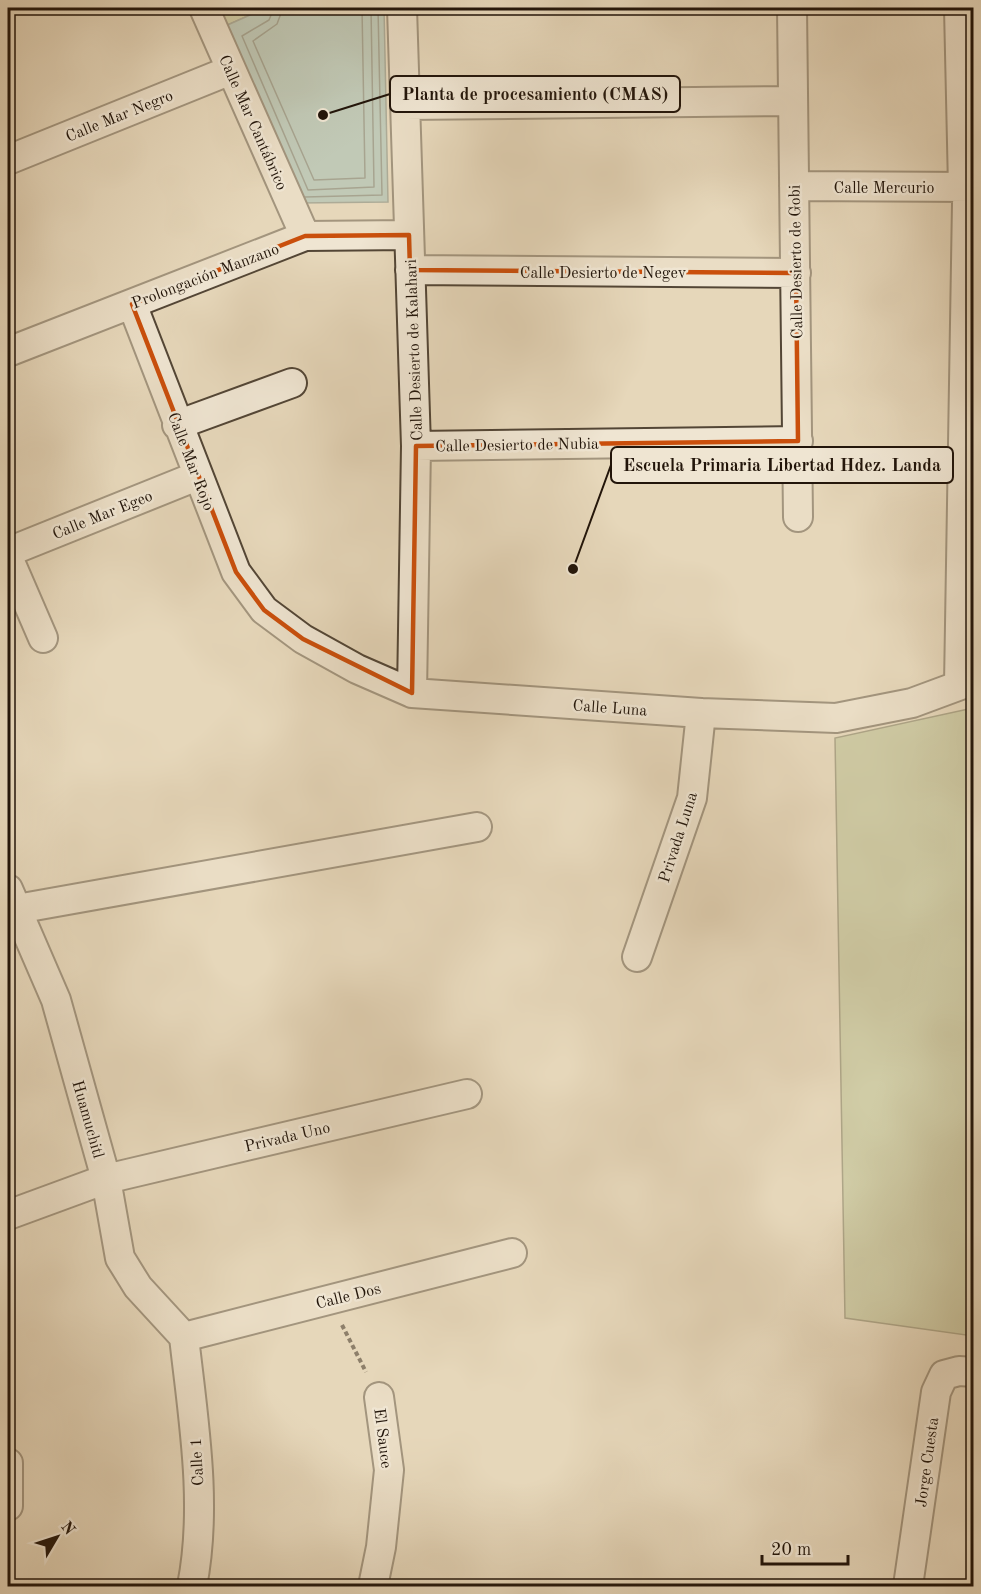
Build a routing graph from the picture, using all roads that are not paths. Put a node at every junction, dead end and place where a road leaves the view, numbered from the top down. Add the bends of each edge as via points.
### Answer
1 (204, 8) edge
2 (402, 8) edge
3 (792, 8) edge
4 (959, 8) edge
5 (231, 70) junction
6 (793, 101) junction
7 (405, 105) junction
8 (8, 160) edge
9 (794, 186) junction
10 (968, 192) edge
11 (410, 235) junction
12 (305, 236) junction
13 (410, 270) junction
14 (795, 273) junction
15 (132, 304) junction
16 (8, 352) edge
17 (292, 383) dead end
18 (177, 424) junction
19 (798, 441) junction
20 (416, 446) junction
21 (198, 476) junction
22 (798, 517) dead end
23 (8, 552) edge
24 (8, 556) edge
25 (264, 610) joint
26 (43, 638) dead end
27 (966, 682) edge
28 (412, 693) junction
29 (701, 713) junction
30 (477, 827) dead end
31 (12, 899) edge
32 (637, 957) dead end
33 (467, 1094) dead end
34 (106, 1179) junction
35 (8, 1215) edge
36 (512, 1253) dead end
37 (184, 1337) junction
38 (974, 1372) edge
39 (379, 1396) road end
40 (8, 1463) edge
41 (8, 1506) edge
42 (192, 1587) edge
43 (373, 1587) edge
44 (908, 1587) edge

1 - 5 street, Calle Mar Cantábrico
2 - 7 street, Calle Desierto de Kalahari
3 - 6 street, Calle Desierto de Gobi
4 - 10 street
5 - 8 street, Calle Mar Negro
5 - 12 street, Calle Mar Cantábrico
6 - 7 street
6 - 9 street, Calle Desierto de Gobi
7 - 11 street, Calle Desierto de Kalahari
9 - 10 street, Calle Mercurio
9 - 14 street, Calle Desierto de Gobi
10 - 27 street
11 - 12 street, Prolongación Manzano
11 - 13 street, Calle Desierto de Kalahari
12 - 15 street, Prolongación Manzano
13 - 14 street, Calle Desierto de Negev
13 - 20 street, Calle Desierto de Kalahari
14 - 19 street, Calle Desierto de Gobi
15 - 16 street, Prolongación Manzano
15 - 18 street, Calle Mar Rojo
17 - 18 street
18 - 21 street, Calle Mar Rojo
19 - 20 street, Calle Desierto de Nubia
19 - 22 street, Calle Desierto de Gobi
20 - 28 street, Calle Desierto de Kalahari
21 - 23 street, Calle Mar Egeo
21 - 25 street, Calle Mar Rojo via 236,572
24 - 26 street
25 - 28 street, Calle Luna via 303,639
27 - 29 street, Calle Luna via 912,703 836,718
28 - 29 street, Calle Luna
29 - 32 street, Privada Luna via 692,798
30 - 31 street
31 - 34 street, Huamuchitl via 56,1000
33 - 34 street, Privada Uno
34 - 35 street, Privada Uno
34 - 37 street, Huamuchitl via 120,1258 138,1287
36 - 37 street, Calle Dos
37 - 42 street, Calle 1 via 196,1440 199,1511
38 - 44 street, Jorge Cuesta via 944,1375 936,1392
39 - 43 street, El Sauce via 389,1470
40 - 41 street

